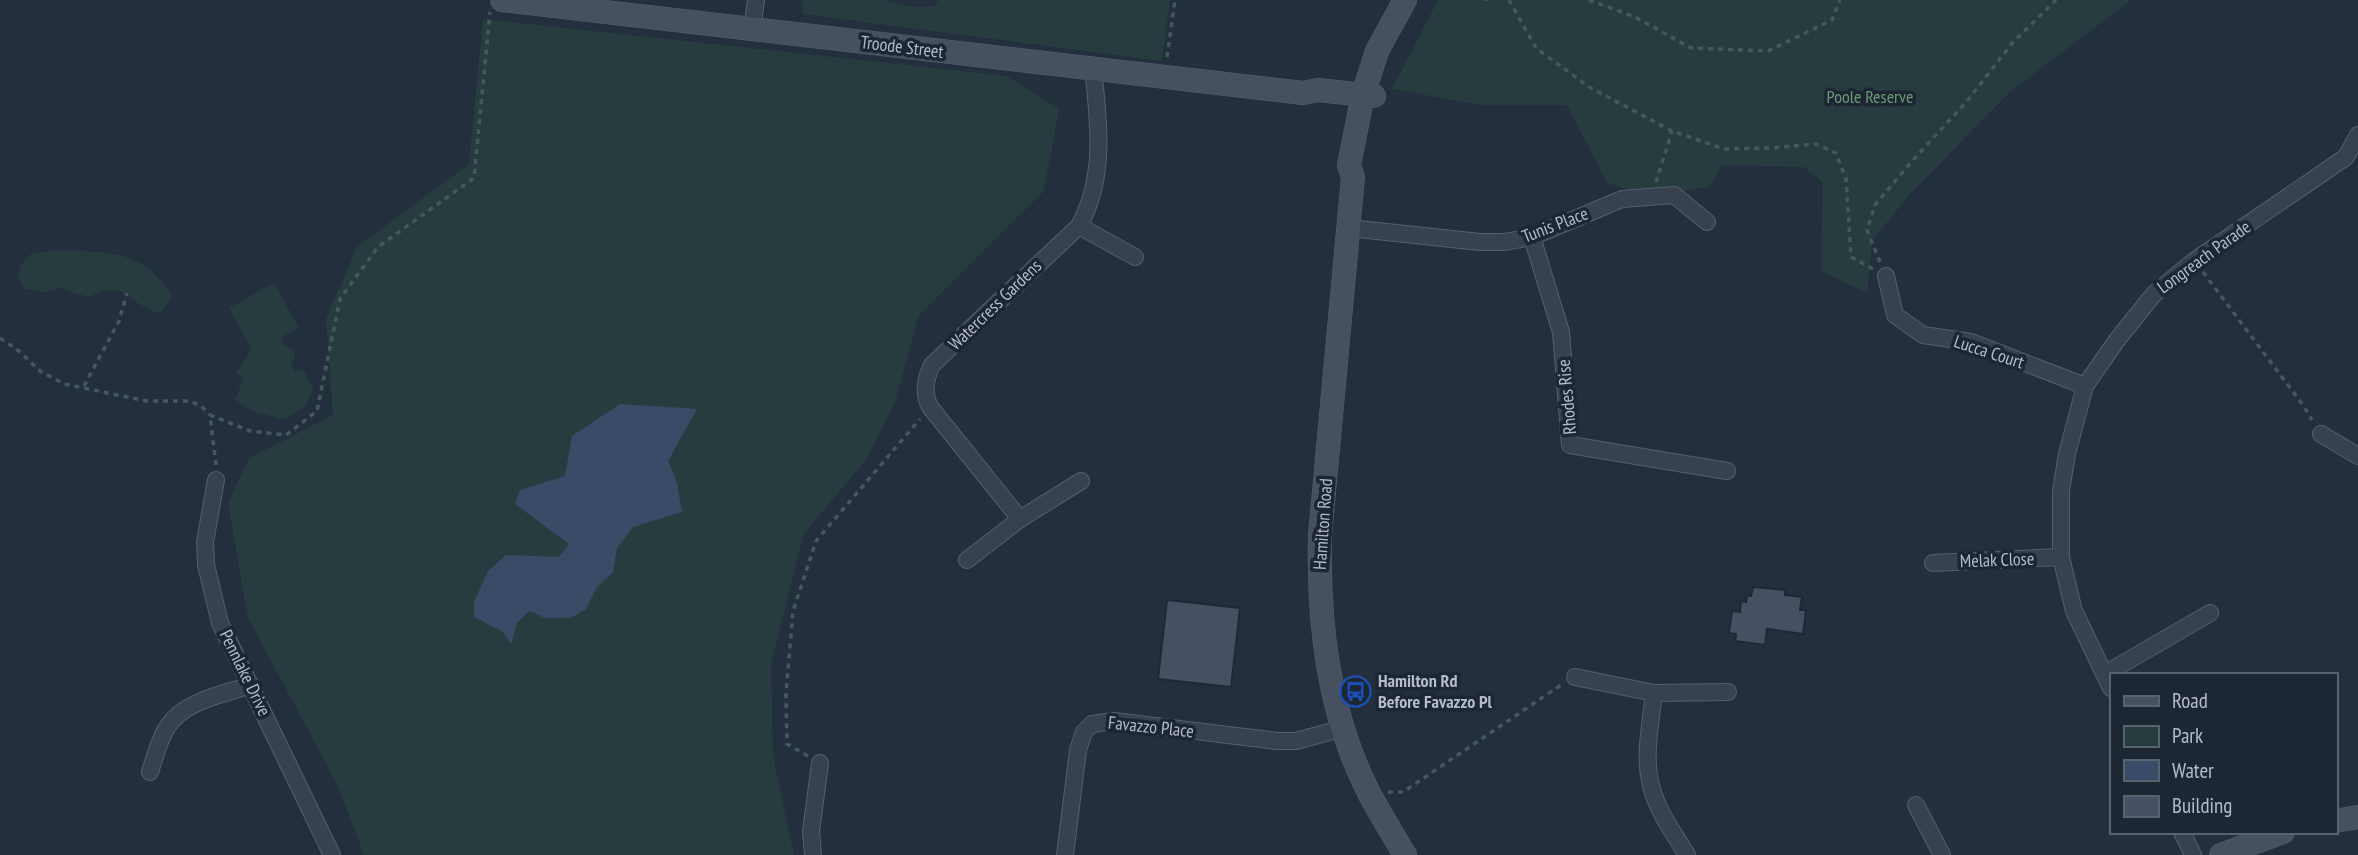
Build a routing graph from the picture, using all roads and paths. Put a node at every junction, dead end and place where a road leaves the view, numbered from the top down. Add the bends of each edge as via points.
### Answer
1 (756, 0) edge
2 (1175, 0) edge
3 (1405, 0) edge
4 (1509, 0) edge
5 (1589, 0) edge
6 (1840, 0) edge
7 (2056, 0) edge
8 (496, 4) edge
9 (752, 30) junction
10 (1167, 57) dead end
11 (1093, 69) junction
12 (1367, 102) junction
13 (1672, 131) junction
14 (2358, 135) edge
15 (2352, 162) edge
16 (1652, 197) junction
17 (1707, 222) dead end
18 (1079, 226) junction
19 (1349, 228) junction
20 (1532, 237) junction
21 (1135, 257) dead end
22 (2194, 261) junction
23 (1886, 275) junction
24 (127, 293) dead end
25 (0, 338) edge
26 (84, 386) junction
27 (2085, 386) junction
28 (930, 407) junction
29 (210, 415) junction
30 (2320, 434) joint
31 (2358, 456) edge
32 (1727, 471) dead end
33 (216, 480) joint
34 (1081, 481) dead end
35 (1020, 519) junction
36 (2061, 557) junction
37 (967, 560) dead end
38 (1933, 563) dead end
39 (2210, 613) dead end
40 (2120, 673) edge
41 (1575, 677) joint
42 (2108, 681) edge
43 (251, 685) junction
44 (1728, 692) dead end
45 (1654, 693) junction
46 (1344, 728) junction
47 (820, 763) joint
48 (150, 772) dead end
49 (1383, 792) dead end
50 (1916, 805) dead end
51 (2358, 817) edge
52 (2337, 821) edge
53 (2183, 834) edge
54 (2278, 834) edge
55 (332, 855) edge
56 (813, 855) edge
57 (1065, 855) edge
58 (1405, 855) edge
59 (1687, 855) edge
60 (1942, 855) edge
61 (2193, 855) edge
62 (2221, 855) edge

1 - 9 street
2 - 10 path
3 - 12 street, Hamilton Road via 1377,51
4 - 13 path via 1536,48 1588,87
5 - 6 path via 1635,17 1691,48 1768,51 1832,20
7 - 23 path via 2013,42 1875,205 1867,230
8 - 9 street, Troode Street
8 - 29 path via 474,178 378,247 340,299 317,411 286,435 250,431
9 - 11 street, Troode Street
11 - 12 street, Troode Street via 1303,93 1318,90
11 - 18 street, Watercress Gardens via 1098,161 1088,209
12 - 19 street, Hamilton Road via 1362,167 1353,177
13 - 16 path
13 - 23 path via 1724,149 1816,144 1836,153 1846,179 1851,257
14 - 15 street, Longreach Parade
15 - 22 street, Longreach Parade
16 - 17 street, Tunis Place via 1674,195
16 - 20 street, Tunis Place via 1622,199
18 - 21 street
18 - 28 street, Watercress Gardens via 932,365 925,386
19 - 20 street, Tunis Place via 1480,242
19 - 46 street, Hamilton Road via 1319,575 1323,641
20 - 32 street, Rhodes Rise via 1561,331 1570,445
22 - 27 street, Longreach Parade via 2154,294
22 - 30 path
23 - 27 street, Lucca Court via 1895,315 1923,335 1971,342
24 - 26 path via 119,321
25 - 26 path via 40,371 64,384
26 - 29 path via 147,401 189,401
27 - 36 street, Longreach Parade via 2061,491
28 - 35 street
28 - 47 path via 816,541 793,611 787,744
29 - 33 path
30 - 31 street
33 - 43 street, Pennlake Drive via 205,542 206,565 220,623
34 - 35 street
35 - 37 street
36 - 38 street, Melak Close
36 - 42 street, Longreach Parade via 2074,611
39 - 40 street
41 - 45 street
41 - 49 path via 1403,792
43 - 48 street via 177,714 166,727
43 - 55 street, Pennlake Drive
44 - 45 street
45 - 59 street via 1649,779 1661,811
46 - 57 street, Favazzo Place via 1296,741 1277,741 1114,721 1091,723 1077,750
46 - 58 street, Hamilton Road via 1370,794
47 - 56 street via 811,832
50 - 60 street
51 - 52 street
53 - 61 street
54 - 62 street

